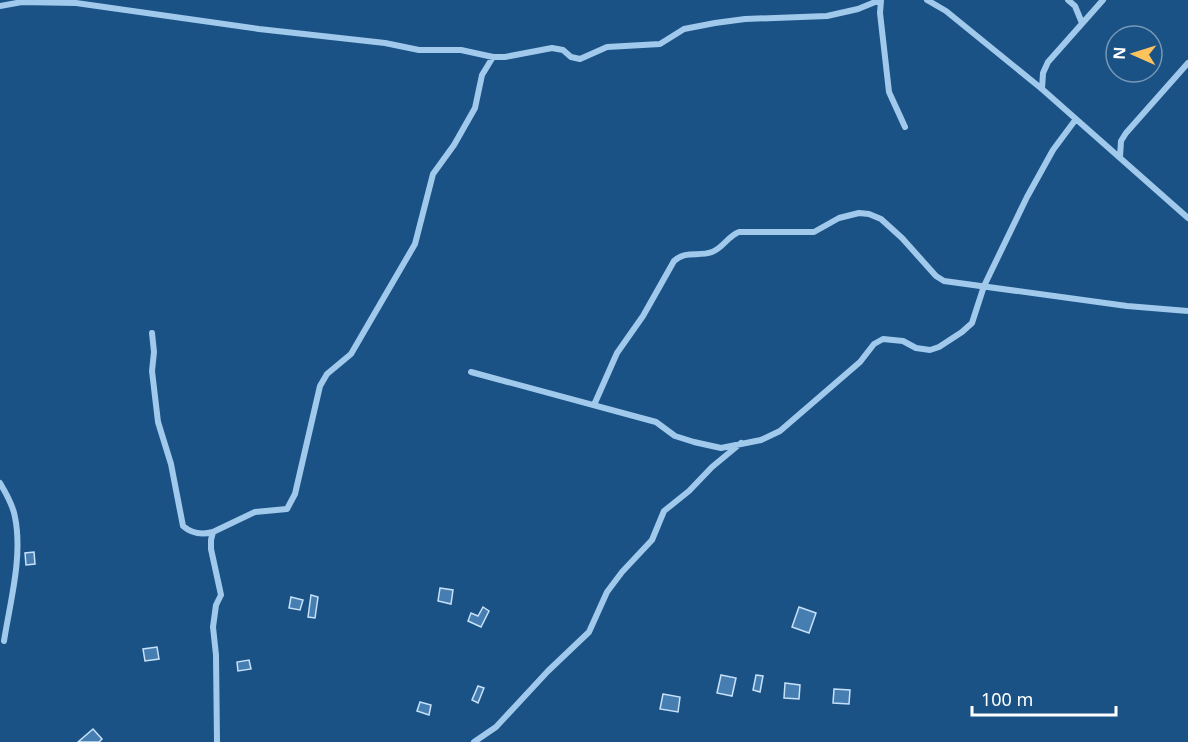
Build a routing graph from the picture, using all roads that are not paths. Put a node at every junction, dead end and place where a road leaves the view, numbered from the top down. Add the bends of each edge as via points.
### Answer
1 (881, 0) edge
2 (927, 0) edge
3 (1068, 0) edge
4 (1102, 0) edge
5 (0, 6) edge
6 (1082, 23) junction
7 (493, 57) junction
8 (1188, 63) edge
9 (1042, 88) junction
10 (1076, 119) junction
11 (905, 127) dead end
12 (1120, 158) junction
13 (1188, 218) edge
14 (984, 286) junction
15 (1188, 311) edge
16 (152, 333) dead end
17 (471, 372) dead end
18 (594, 405) junction
19 (741, 443) junction
20 (0, 483) edge
21 (213, 532) junction
22 (4, 641) dead end
23 (217, 742) edge
24 (474, 742) edge

1 - 7 street via 828,16 745,19 684,29 660,44 607,47 580,59 552,48
1 - 11 street via 889,92
2 - 9 street
3 - 6 street
4 - 6 street
5 - 7 street via 22,2 76,3
6 - 9 street via 1048,62
7 - 21 street via 482,75 475,108 434,174 416,244 351,354 327,374 320,386 290,505 282,510 255,512
8 - 12 street via 1126,133
9 - 10 street
10 - 12 street
10 - 14 street via 1027,197
12 - 13 street
14 - 15 street
14 - 18 street via 944,281 936,276 902,238 881,219 869,214 839,218 814,232 739,232 714,252 687,254 674,261 643,316 616,353
14 - 19 street via 972,323 939,347 930,350 883,339 780,431 761,440
16 - 21 street via 158,422 183,526 198,533
17 - 18 street
18 - 19 street via 656,422 694,442 721,448
19 - 24 street via 664,511 651,540 607,592 589,632 496,727
20 - 22 street via 15,515 17,531
21 - 23 street via 211,549 222,595 216,605 213,627

